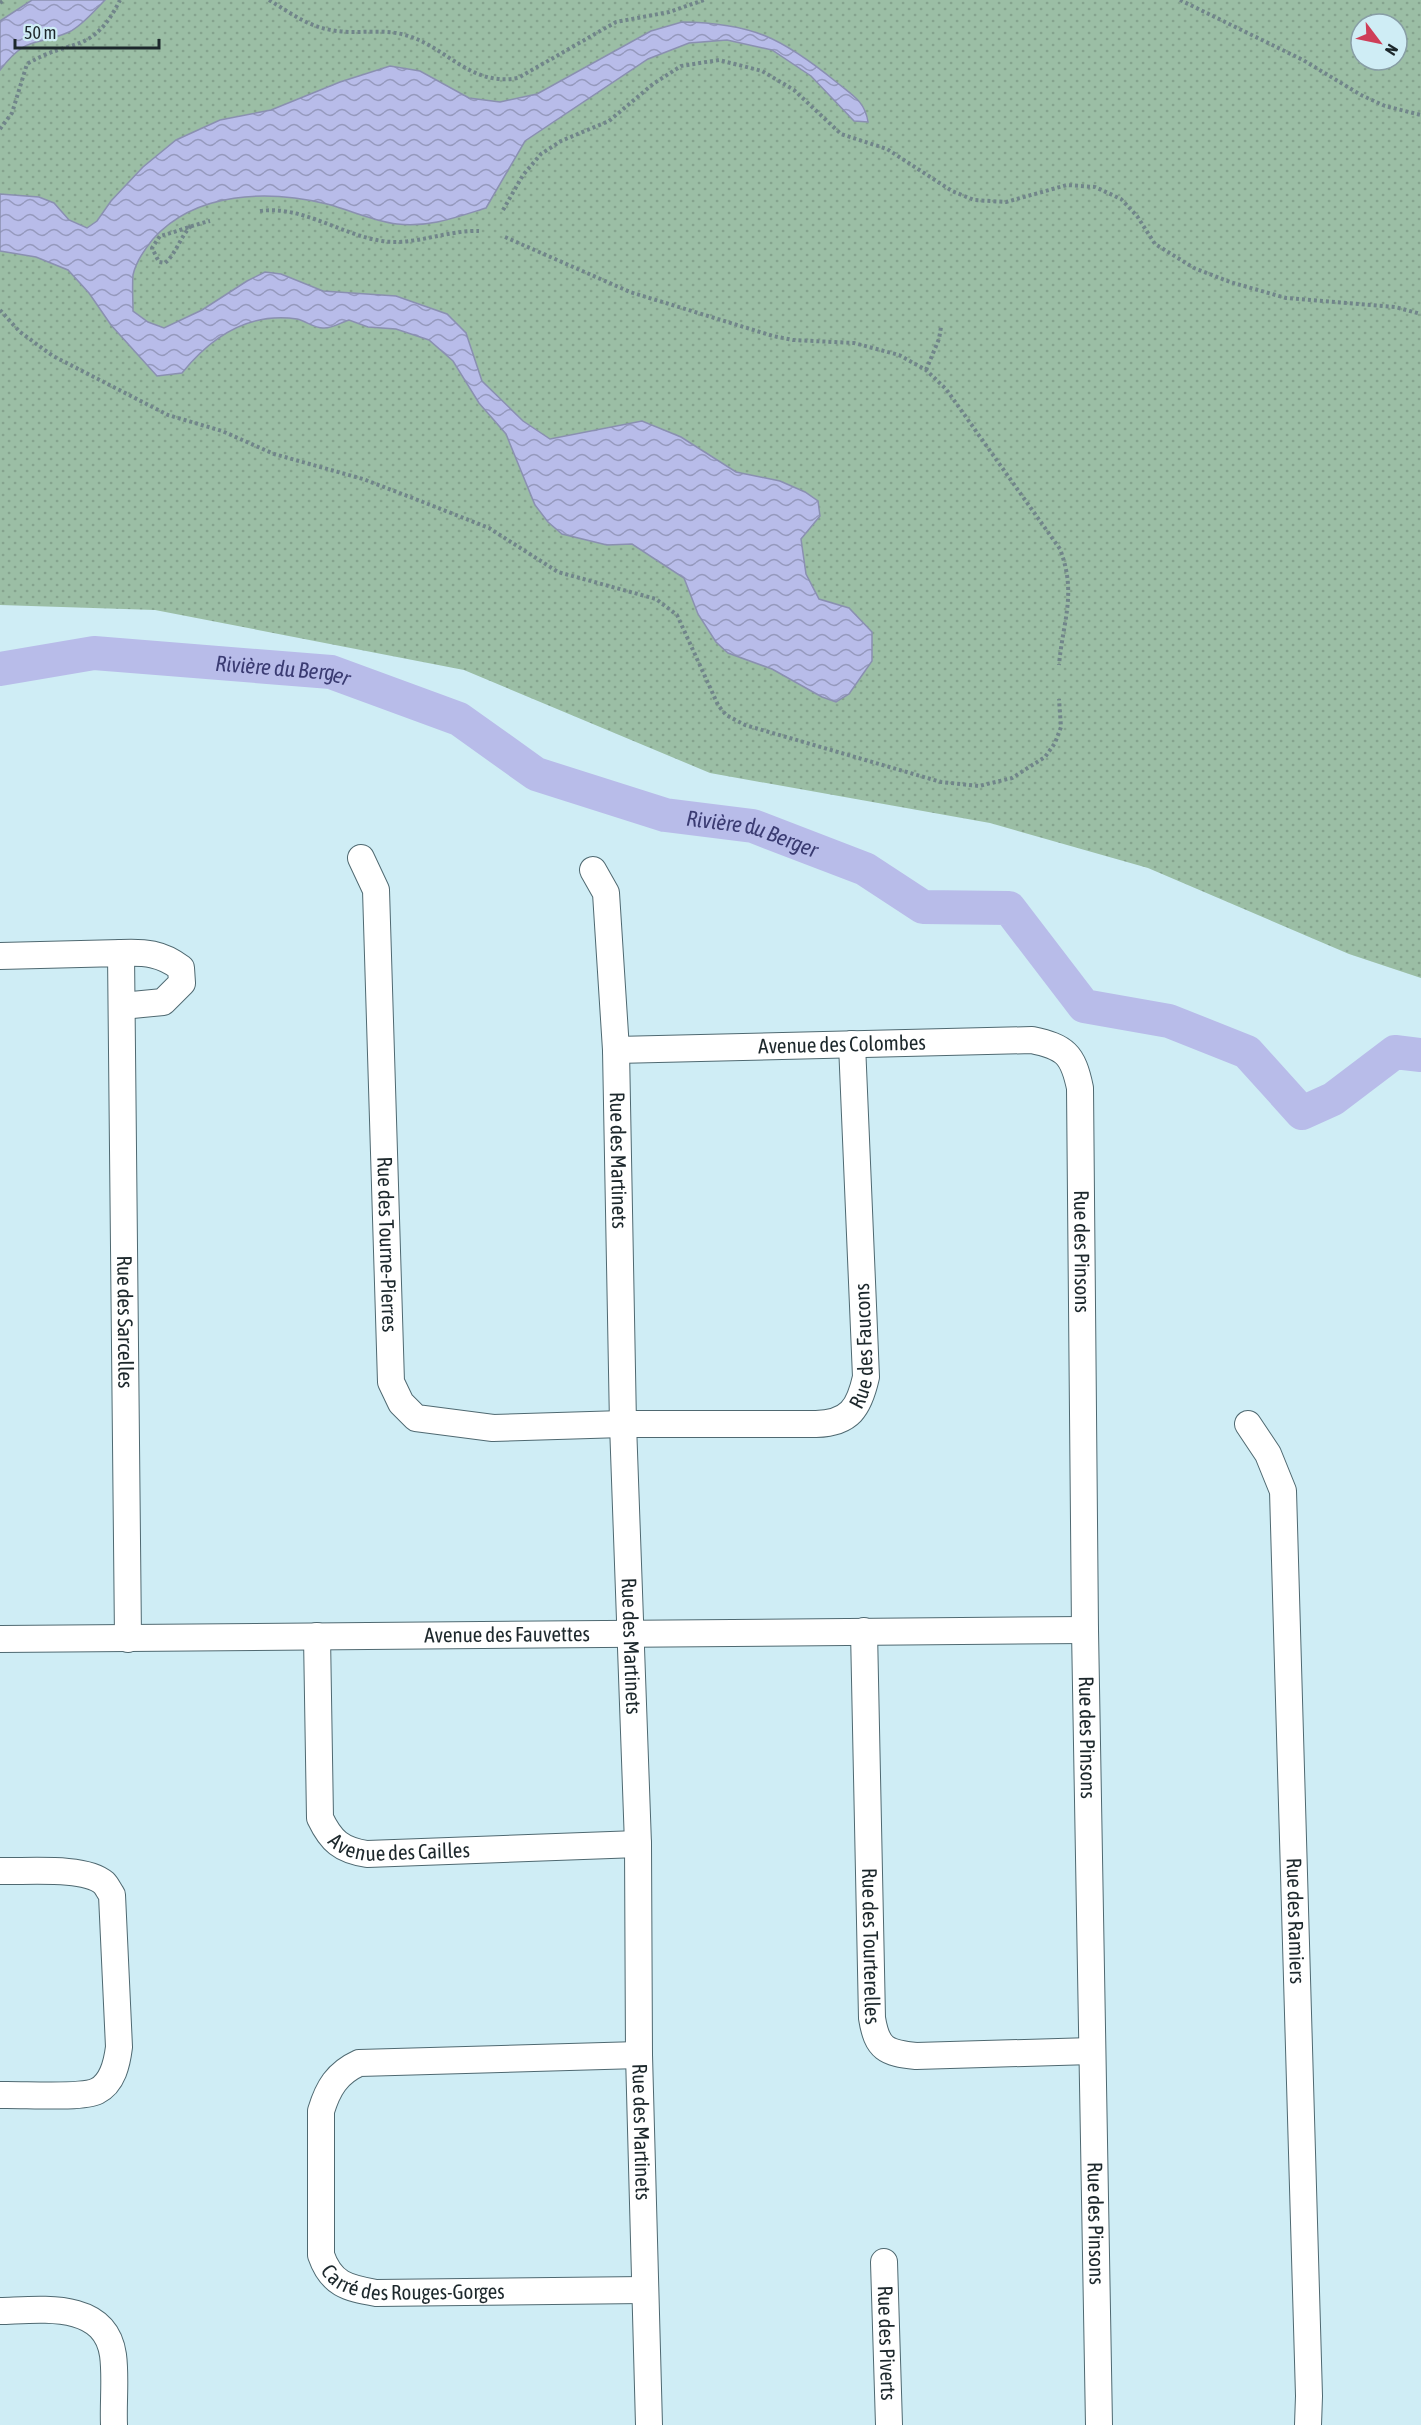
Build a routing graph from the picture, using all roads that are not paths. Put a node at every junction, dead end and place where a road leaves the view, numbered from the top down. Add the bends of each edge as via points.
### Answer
1 (361, 858) dead end
2 (593, 870) dead end
3 (121, 953) junction
4 (0, 956) edge
5 (122, 1006) junction
6 (852, 1044) junction
7 (616, 1050) junction
8 (1067, 1053) joint
9 (623, 1424) junction
10 (1248, 1424) dead end
11 (1085, 1630) junction
12 (864, 1631) junction
13 (631, 1634) junction
14 (317, 1636) junction
15 (0, 1639) edge
16 (128, 1639) junction
17 (638, 1844) junction
18 (0, 1871) edge
19 (1092, 2051) junction
20 (639, 2055) junction
21 (0, 2095) edge
22 (884, 2262) dead end
23 (644, 2290) junction
24 (0, 2311) edge
25 (114, 2425) edge
26 (648, 2425) edge
27 (889, 2425) edge
28 (1099, 2425) edge
29 (1308, 2425) edge

1 - 9 street, Rue des Tourne-Pierres via 376,890 392,1382 401,1403 416,1418 493,1428
2 - 7 street, Rue des Martinets via 606,892
3 - 4 street
3 - 5 street, Rue des Sarcelles
3 - 5 street via 149,952 168,958 181,968 182,983 163,1002
5 - 16 street, Rue des Sarcelles
6 - 7 street, Avenue des Colombes
6 - 8 street, Avenue des Colombes via 1032,1040
6 - 9 street, Rue des Faucons via 866,1377 861,1399 849,1415 832,1424
7 - 9 street, Rue des Martinets
8 - 11 street, Rue des Pinsons via 1076,1067 1080,1088
9 - 13 street, Rue des Martinets
10 - 29 street, Rue des Ramiers via 1268,1454 1283,1491
11 - 12 street, Avenue des Fauvettes
11 - 19 street, Rue des Pinsons
12 - 13 street, Avenue des Fauvettes
12 - 19 street, Rue des Tourterelles via 874,2033 882,2047 896,2054 916,2056
13 - 14 street, Avenue des Fauvettes
13 - 17 street, Rue des Martinets
14 - 16 street, Avenue des Fauvettes
14 - 17 street, Avenue des Cailles via 320,1818 328,1835 340,1847 367,1854
15 - 16 street, Avenue des Fauvettes
17 - 20 street, Rue des Martinets
18 - 21 street via 79,1874 103,1882 112,1895 119,2047 109,2081 97,2091
19 - 28 street, Rue des Pinsons
20 - 23 street, Rue des Martinets
20 - 23 street, Carré des Rouges-Gorges via 359,2063 345,2070 327,2093 321,2111 321,2255 327,2271 339,2282 375,2293
22 - 27 street, Rue des Piverts
23 - 26 street, Rue des Martinets
24 - 25 street via 63,2310 81,2314 95,2323 108,2338 113,2355

